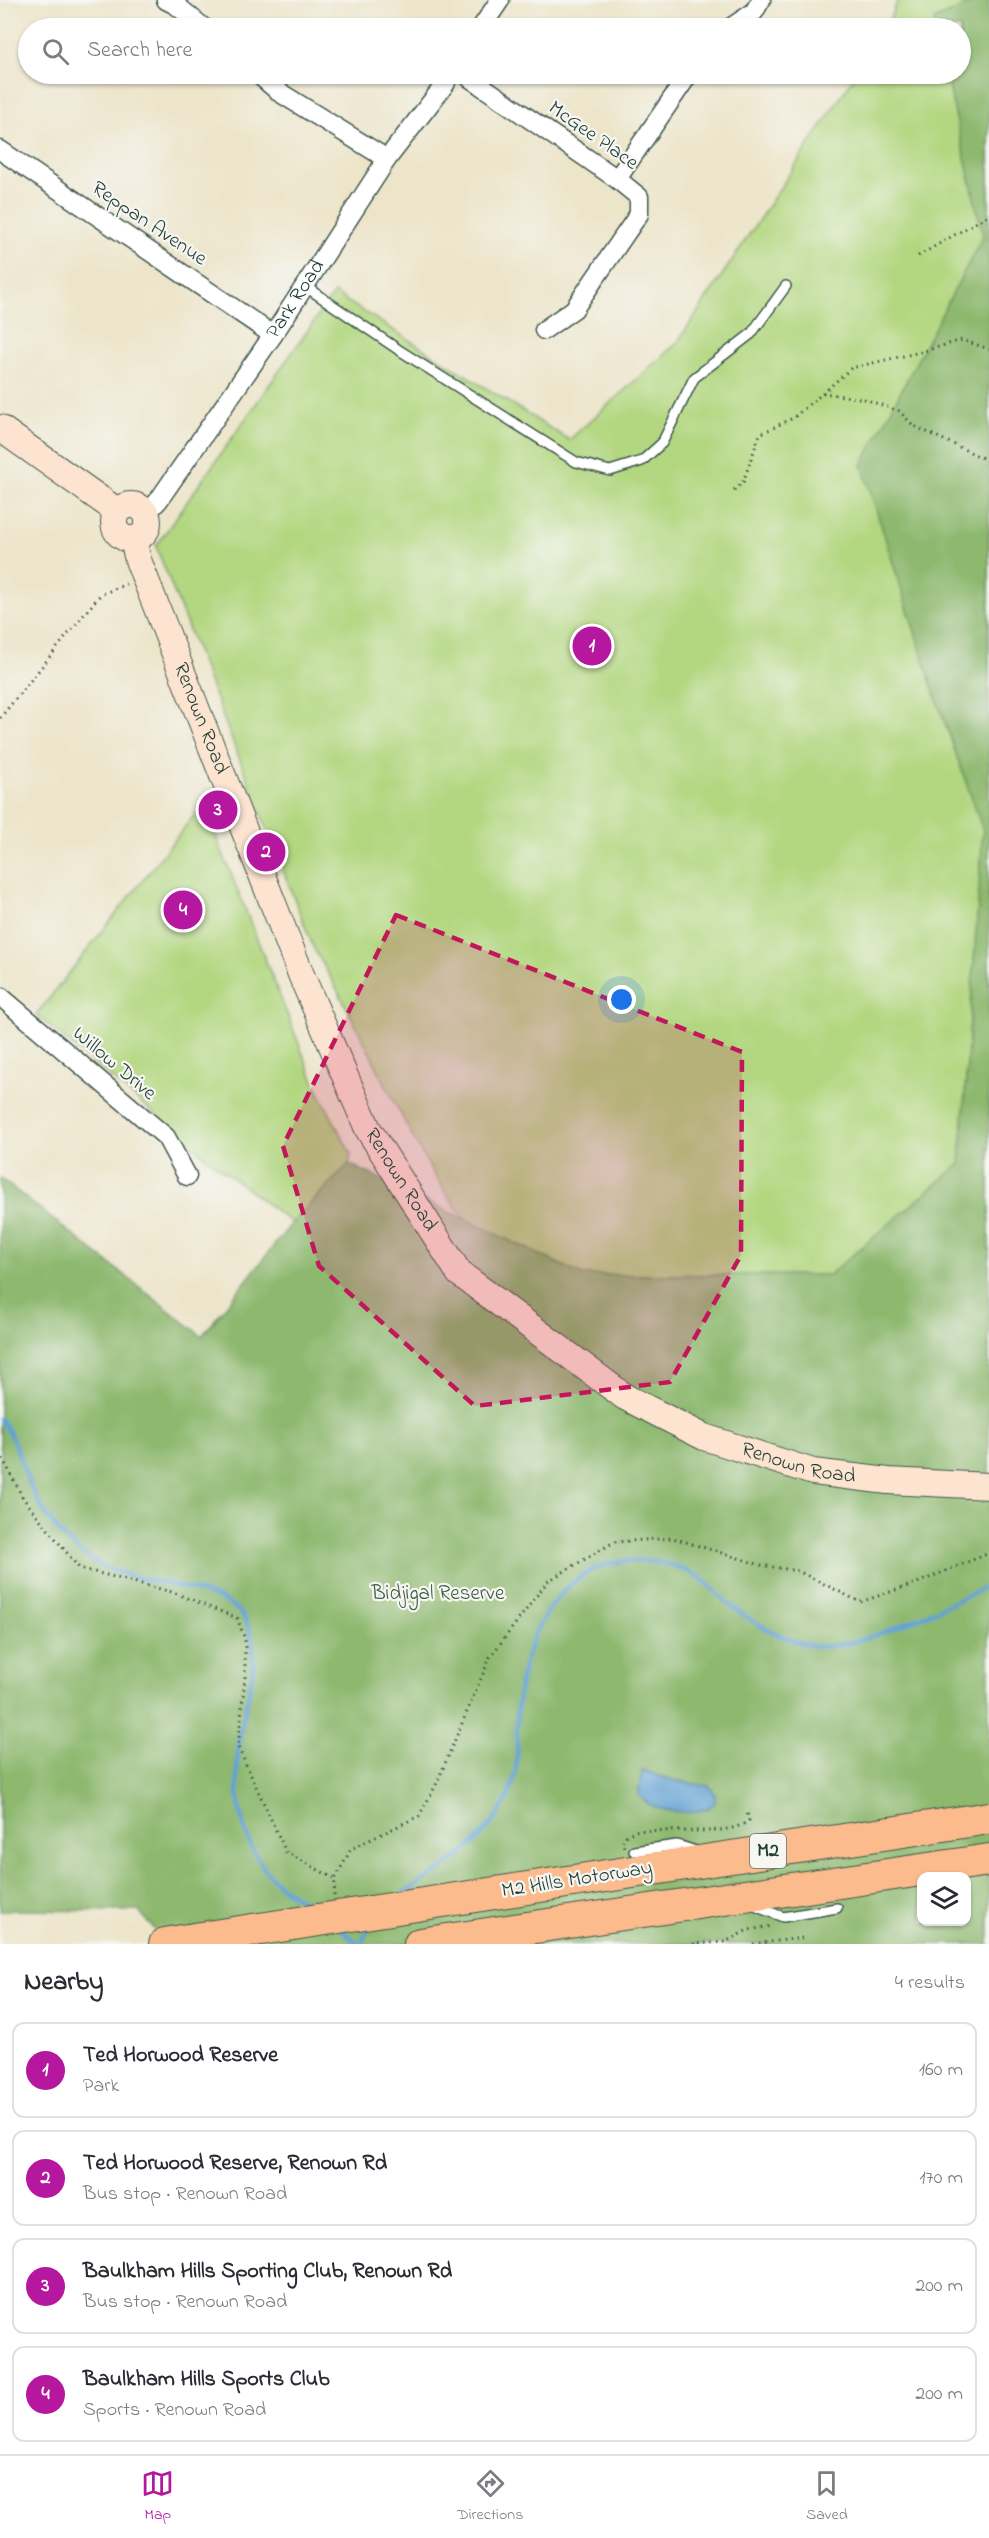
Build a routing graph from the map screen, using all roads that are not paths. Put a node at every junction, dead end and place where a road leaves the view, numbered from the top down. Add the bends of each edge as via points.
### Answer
1 (166, 0) edge
2 (500, 0) edge
3 (761, 0) edge
4 (192, 18) edge
5 (488, 18) edge
6 (745, 18) edge
7 (270, 84) edge
8 (438, 84) edge
9 (482, 84) edge
10 (682, 84) edge
11 (0, 150) edge
12 (387, 159) junction
13 (617, 179) junction
14 (303, 285) junction
15 (786, 286) dead end
16 (544, 330) dead end
17 (273, 335) junction
18 (0, 428) edge
19 (117, 511) junction
20 (146, 514) junction
21 (133, 539) junction
22 (0, 996) edge
23 (187, 1176) dead end
24 (989, 1486) edge
25 (989, 1818) edge
26 (634, 1851) road end
27 (716, 1858) junction
28 (989, 1860) edge
29 (735, 1898) junction
30 (837, 1908) dead end
31 (176, 1942) edge
32 (420, 1944) edge

1 - 4 street
2 - 5 street
3 - 6 street
7 - 12 street
8 - 12 street, Park Road
9 - 13 street, McGee Place
10 - 13 street
11 - 17 street, Reppan Avenue
12 - 14 street, Park Road
13 - 16 street, McGee Place via 639,197 639,214 574,309
14 - 15 lane via 576,462 610,471 642,461 662,443 694,378 751,334
14 - 17 street, Park Road
17 - 20 street, Park Road
18 - 19 main road
19 - 20 main road via 133,505
19 - 21 main road via 114,528 122,537
20 - 21 main road via 146,530
21 - 24 main road, Renown Road via 298,966 368,1129 459,1273 625,1397 704,1437 813,1472
22 - 23 street, Willow Drive via 166,1137
25 - 27 highway, M2 Hills Motorway / M2
26 - 27 lane via 676,1845
27 - 31 highway, M2 Hills Motorway / M2, bridge
28 - 29 highway, M2 Hills Motorway / M2
29 - 30 lane via 783,1917
29 - 32 highway, M2 Hills Motorway / M2

